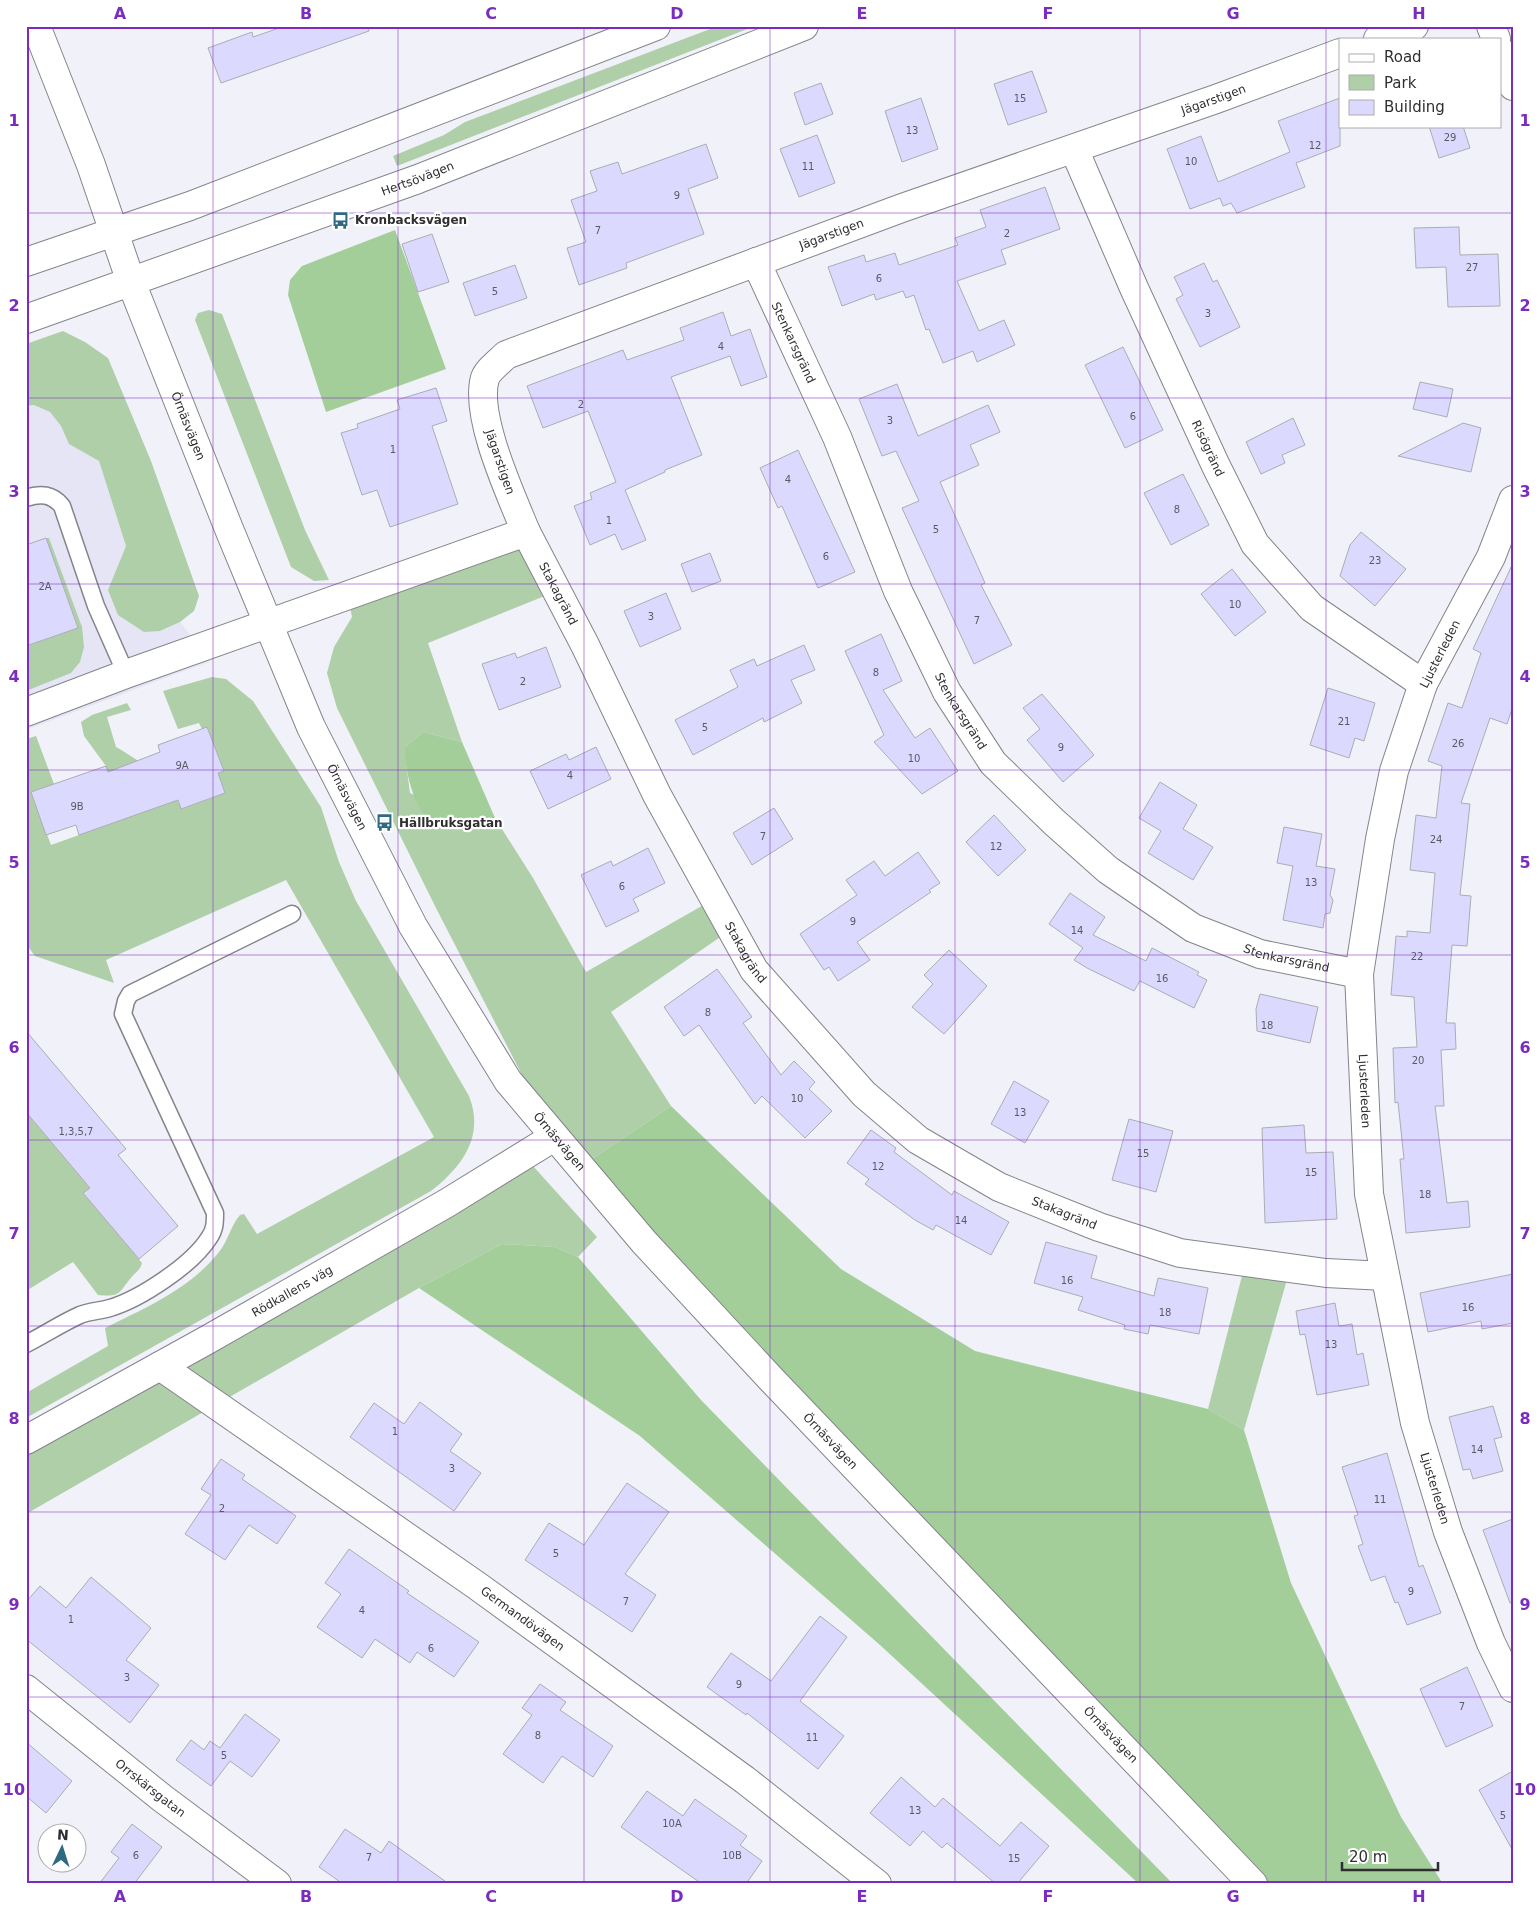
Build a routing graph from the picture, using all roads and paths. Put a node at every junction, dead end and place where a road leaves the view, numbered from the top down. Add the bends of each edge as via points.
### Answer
1 (36, 26) edge
2 (656, 26) edge
3 (804, 26) edge
4 (1414, 26) edge
5 (1491, 26) edge
6 (1381, 38) edge
7 (1496, 38) edge
8 (1339, 53) edge
9 (1502, 56) edge
10 (1513, 86) edge
11 (1074, 149) junction
12 (114, 232) junction
13 (26, 262) edge
14 (756, 262) junction
15 (131, 282) junction
16 (26, 319) edge
17 (26, 498) edge
18 (1513, 500) edge
19 (526, 532) junction
20 (268, 625) junction
21 (126, 674) junction
22 (1423, 684) junction
23 (26, 712) edge
24 (292, 914) dead end
25 (1358, 974) junction
26 (554, 1137) junction
27 (1385, 1276) junction
28 (26, 1344) edge
29 (160, 1366) junction
30 (26, 1440) edge
31 (1513, 1688) edge
32 (26, 1689) edge
33 (277, 1884) edge
34 (877, 1884) edge
35 (1253, 1884) edge

1 - 12 street
2 - 12 street via 190,206
3 - 15 street, Hertsövägen via 418,179
4 - 6 street
5 - 7 street
8 - 11 street, Jägarstigen
9 - 10 street
11 - 14 street, Jägarstigen
11 - 22 street, Risögränd via 1142,306 1255,544 1312,608
12 - 13 street
12 - 15 street, Örnäsvägen
14 - 19 street, Jägarstigen via 506,355 485,376 483,409
14 - 25 street, Stenkarsgränd via 837,437 898,591 947,692 992,763 1108,870 1193,928 1260,954
15 - 16 street, Hertsövägen
15 - 20 street, Örnäsvägen
17 - 21 lane via 46,494 62,506 96,606
18 - 22 street, Ljusterleden via 1491,556
19 - 20 street
19 - 27 street, Stakagränd via 657,795 754,970 864,1094 918,1140 999,1187 1099,1227 1180,1253 1326,1273
20 - 21 street
20 - 26 street, Örnäsvägen via 311,727 413,926 508,1081
21 - 23 street
22 - 25 street, Ljusterleden via 1394,771
24 - 28 lane via 130,994 126,1001 123,1014 215,1213 215,1226 209,1239 162,1281 128,1301 80,1315
25 - 27 street, Ljusterleden via 1369,1194
26 - 29 street, Rödkallens väg via 447,1203
26 - 35 street, Örnäsvägen via 644,1242 771,1379
27 - 31 street, Ljusterleden via 1415,1423 1448,1532 1491,1643
29 - 30 street, Rödkallens väg
29 - 34 street, Germandövägen via 492,1596 745,1780
32 - 33 street, Orrskärsgatan via 162,1798

